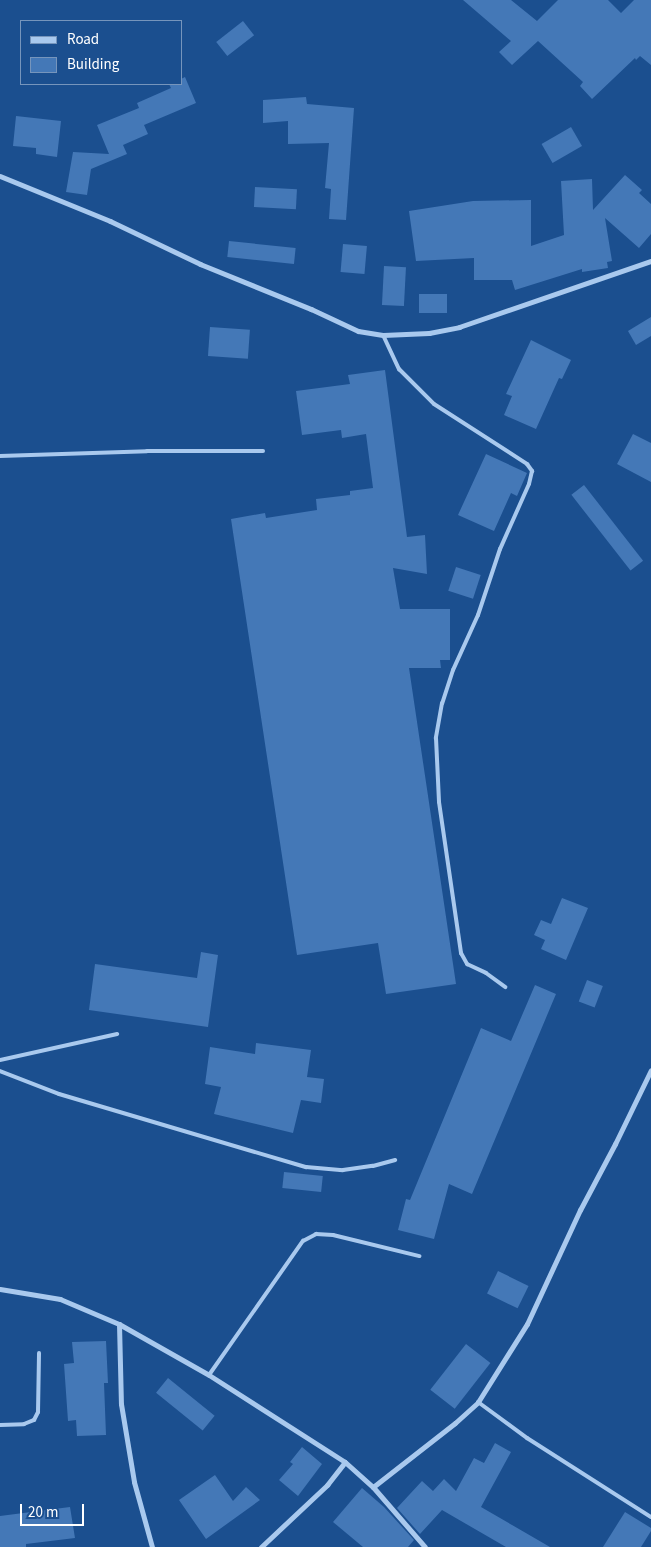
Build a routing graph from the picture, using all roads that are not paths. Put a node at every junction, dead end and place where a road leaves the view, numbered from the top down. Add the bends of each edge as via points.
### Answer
1 (0, 176) edge
2 (651, 261) edge
3 (383, 335) junction
4 (263, 451) dead end
5 (0, 456) edge
6 (505, 987) dead end
7 (117, 1034) dead end
8 (0, 1060) edge
9 (651, 1070) edge
10 (0, 1071) edge
11 (395, 1160) dead end
12 (419, 1256) dead end
13 (0, 1289) edge
14 (119, 1324) junction
15 (39, 1353) dead end
16 (209, 1375) junction
17 (478, 1402) junction
18 (0, 1425) edge
19 (345, 1462) junction
20 (373, 1487) junction
21 (651, 1517) edge
22 (152, 1547) edge
23 (261, 1547) edge
24 (425, 1547) edge

1 - 3 street via 110,220 200,264 311,308 358,331
2 - 3 street via 459,326
3 - 6 lane via 399,369 434,404 527,464 532,471 478,614 453,670 436,738 439,802 461,952 467,964
4 - 5 lane via 147,450
7 - 8 lane
9 - 17 street via 527,1324
10 - 11 lane via 59,1094 306,1167 343,1170
12 - 16 lane via 333,1235 316,1234 303,1241
13 - 14 street via 60,1299
14 - 16 street
14 - 22 street via 121,1404 134,1482
15 - 18 lane via 38,1412 34,1420 24,1424
16 - 19 street
17 - 20 street
17 - 21 lane via 535,1443
19 - 20 street
19 - 23 street via 327,1485
20 - 24 street

